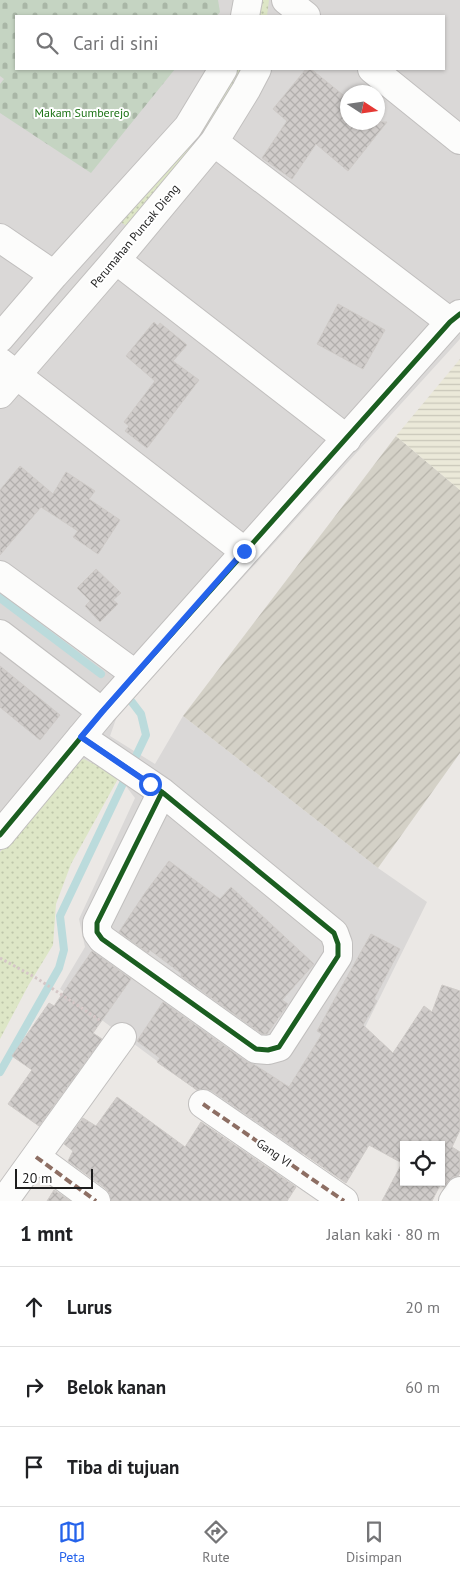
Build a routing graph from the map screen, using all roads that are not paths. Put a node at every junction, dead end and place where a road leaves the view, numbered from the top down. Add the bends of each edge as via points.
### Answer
1 (276, 0) edge
2 (286, 0) edge
3 (276, 15) edge
4 (305, 15) edge
5 (222, 70) edge
6 (256, 70) edge
7 (373, 70) edge
8 (460, 140) edge
9 (214, 142) junction
10 (104, 221) junction
11 (0, 238) edge
12 (76, 250) junction
13 (116, 260) junction
14 (54, 275) junction
15 (455, 318) edge
16 (0, 338) edge
17 (5, 377) edge
18 (347, 438) junction
19 (244, 551) junction
20 (0, 576) edge
21 (0, 634) edge
22 (135, 674) junction
23 (102, 712) junction
24 (81, 737) junction
25 (156, 788) junction
26 (0, 835) edge
27 (122, 1037) road end
28 (204, 1104) dead end
29 (36, 1157) junction
30 (460, 1191) edge
31 (4, 1201) edge
32 (96, 1201) edge
33 (344, 1201) edge
34 (453, 1201) edge

1 - 3 street
2 - 4 street
5 - 10 street via 188,127
6 - 9 street, Perumahan Puncak Dieng
7 - 8 street
9 - 13 street, Perumahan Puncak Dieng
9 - 15 street
10 - 12 street
10 - 13 street
11 - 14 street
12 - 13 street
12 - 14 street
13 - 17 street, Perumahan Puncak Dieng
13 - 18 street
14 - 16 street
15 - 18 street
17 - 19 street
18 - 19 street
19 - 22 street
20 - 22 street
21 - 23 street
22 - 23 street
23 - 24 street
24 - 25 street
24 - 26 street
25 - 25 street via 97,924 97,932 102,939 256,1049 279,1047 338,956 334,933
27 - 29 street
28 - 33 street, Gang VI
29 - 31 street
29 - 32 street
30 - 34 street

